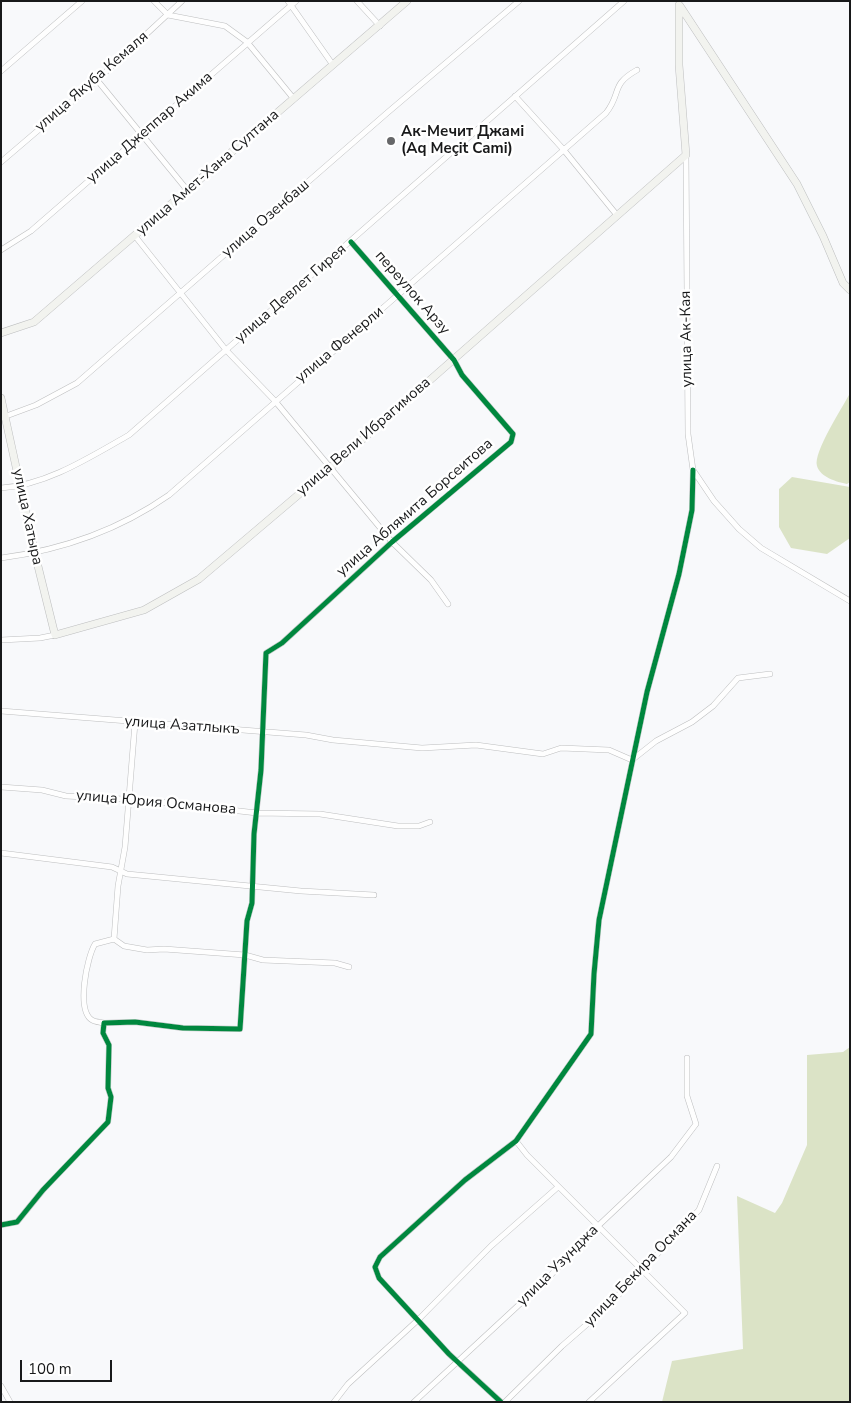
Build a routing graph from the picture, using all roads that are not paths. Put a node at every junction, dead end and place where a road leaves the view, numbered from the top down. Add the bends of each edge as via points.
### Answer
1 (82, 1) edge
2 (154, 1) edge
3 (182, 1) edge
4 (288, 1) edge
5 (296, 1) edge
6 (358, 1) edge
7 (407, 1) edge
8 (519, 1) edge
9 (624, 1) edge
10 (678, 3) edge
11 (292, 7) junction
12 (168, 15) junction
13 (380, 26) junction
14 (247, 42) junction
15 (333, 65) junction
16 (637, 70) dead end
17 (1, 71) edge
18 (97, 80) junction
19 (515, 96) junction
20 (294, 99) junction
21 (142, 136) junction
22 (563, 149) junction
23 (686, 155) junction
24 (1, 162) edge
25 (188, 191) junction
26 (616, 214) junction
27 (134, 236) junction
28 (351, 242) junction
29 (1, 250) edge
30 (850, 290) edge
31 (181, 294) junction
32 (398, 296) junction
33 (1, 333) edge
34 (226, 350) junction
35 (454, 360) junction
36 (1, 398) edge
37 (275, 401) junction
38 (4, 418) edge
39 (330, 468) junction
40 (693, 470) junction
41 (20, 487) junction
42 (1, 488) edge
43 (392, 542) junction
44 (35, 554) junction
45 (1, 558) edge
46 (850, 601) edge
47 (448, 604) dead end
48 (56, 635) junction
49 (1, 640) edge
50 (770, 674) dead end
51 (1, 711) edge
52 (134, 723) junction
53 (263, 733) junction
54 (632, 760) junction
55 (1, 787) edge
56 (128, 800) junction
57 (257, 813) junction
58 (430, 822) dead end
59 (1, 853) edge
60 (121, 870) junction
61 (252, 885) junction
62 (374, 895) dead end
63 (114, 939) junction
64 (245, 955) junction
65 (349, 967) dead end
66 (104, 1023) junction
67 (687, 1058) dead end
68 (516, 1141) junction
69 (717, 1166) dead end
70 (558, 1186) junction
71 (1, 1225) edge
72 (598, 1226) junction
73 (642, 1269) junction
74 (419, 1319) junction
75 (460, 1362) junction
76 (1, 1386) edge
77 (10, 1402) edge
78 (334, 1402) edge
79 (414, 1402) edge
80 (501, 1402) edge
81 (505, 1402) edge
82 (589, 1402) edge

1 - 17 street
2 - 12 street
3 - 12 street, улица Якуба Кемаля
4 - 11 street
5 - 11 street, улица Джеппар Акима
6 - 13 street
7 - 13 street, улица Амет-Хана Султана
8 - 31 street, улица Озенбаш
9 - 19 street, улица Девлет Гирея
10 - 23 street, улица Ак-Кая
10 - 30 street via 797,184 843,283
11 - 14 street, улица Джеппар Акима
11 - 15 street
12 - 14 street via 224,26
12 - 18 street, улица Якуба Кемаля
13 - 15 street, улица Амет-Хана Султана
14 - 20 street
14 - 21 street, улица Джеппар Акима
15 - 20 street, улица Амет-Хана Султана
16 - 22 street, улица Фенерли via 621,80 612,106 606,113
18 - 21 street
18 - 24 street, улица Якуба Кемаля
19 - 22 street
19 - 28 street, улица Девлет Гирея
20 - 25 street, улица Амет-Хана Султана
21 - 25 street
21 - 29 street, улица Джеппар Акима via 31,231
22 - 26 street
22 - 32 street, улица Фенерли
23 - 26 street, улица Вели Ибрагимова
23 - 40 street, улица Ак-Кая via 688,434
25 - 27 street, улица Амет-Хана Султана
26 - 35 street, улица Вели Ибрагимова
27 - 31 street
27 - 33 street, улица Амет-Хана Султана via 34,322
28 - 32 street, переулок Арзу
28 - 34 street, улица Девлет Гирея
31 - 34 street
31 - 38 street, улица Озенбаш via 77,383
32 - 35 street, переулок Арзу
32 - 37 street, улица Фенерли
34 - 37 street
34 - 41 street, улица Девлет Гирея via 129,436 80,463
35 - 39 street, улица Вели Ибрагимова
35 - 43 street, улица Аблямита Борсеитова via 462,374 514,434 511,442
36 - 38 street, улица Хатыра
37 - 39 street
37 - 44 street, улица Фенерли via 169,495 145,511 83,539
38 - 41 street, улица Хатыра
39 - 43 street
39 - 48 street, улица Вели Ибрагимова via 200,579 144,610
40 - 46 street, улица Ак-Кая via 714,501 761,548
40 - 54 street via 692,510 685,547
41 - 42 street, улица Девлет Гирея
41 - 44 street, улица Хатыра
43 - 47 street via 430,580
43 - 53 street, улица Аблямита Борсеитова via 282,643 266,653
44 - 45 street, улица Фенерли
44 - 48 street, улица Хатыра
48 - 49 street, улица Вели Ибрагимова
50 - 54 street via 738,678 713,706
51 - 52 street, улица Азатлыкъ
52 - 53 street, улица Азатлыкъ
52 - 56 street
53 - 54 street, улица Азатлыкъ via 422,748 476,745 544,754 561,748 609,750
53 - 57 street
54 - 68 street via 599,920 591,1034
55 - 56 street, улица Юрия Османова
56 - 57 street, улица Юрия Османова
56 - 60 street
57 - 58 street, улица Юрия Османова via 320,814 398,826 419,826
57 - 61 street
59 - 60 street
60 - 61 street via 127,874
60 - 63 street
61 - 62 street
61 - 64 street
63 - 64 street via 124,946 147,950
63 - 66 street via 95,944 84,984 88,1016
64 - 65 street via 263,960 335,963
64 - 66 street via 240,1029
66 - 71 street via 103,1033 109,1045 108,1088 111,1097 108,1122 17,1222
67 - 72 street, улица Узунджа via 687,1096 696,1124 671,1157
68 - 70 street
68 - 74 street via 465,1180 380,1257 375,1267 379,1278
69 - 73 street, улица Бекира Османа via 699,1210
70 - 72 street
70 - 74 street
72 - 73 street
72 - 75 street, улица Узунджа
73 - 81 street, улица Бекира Османа via 609,1306
73 - 82 street via 685,1313
74 - 75 street
74 - 78 street via 348,1384
75 - 79 street, улица Узунджа
75 - 80 street
76 - 77 street

